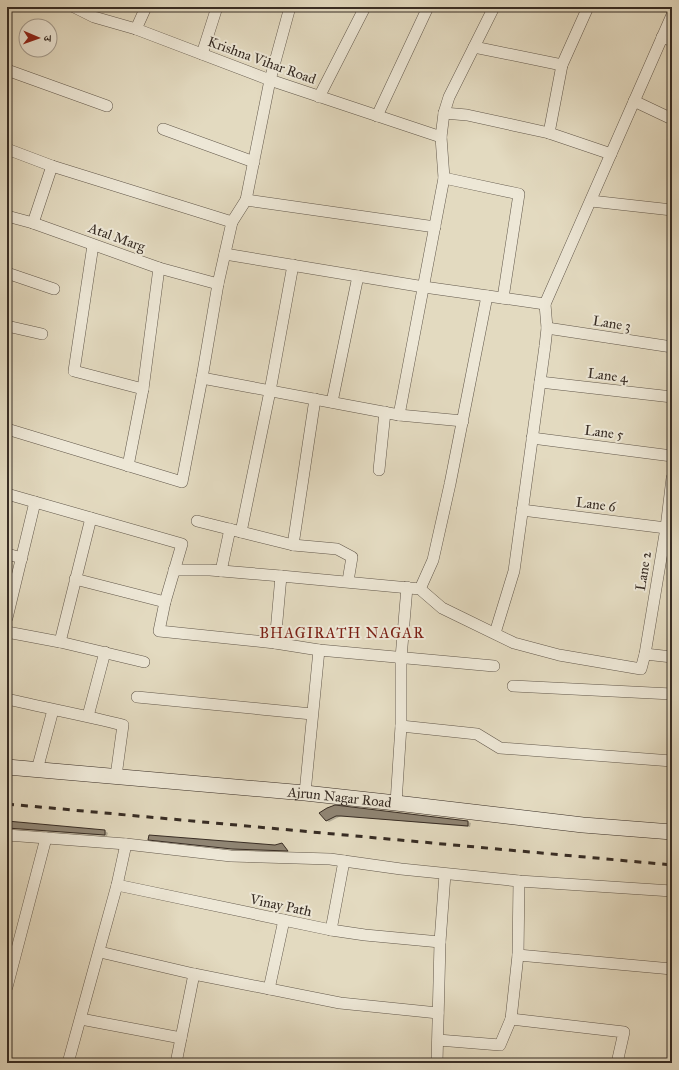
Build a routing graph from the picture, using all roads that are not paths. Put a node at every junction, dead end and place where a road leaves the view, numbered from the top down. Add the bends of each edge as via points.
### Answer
1 (74, 7) edge
2 (146, 7) edge
3 (218, 7) edge
4 (290, 7) edge
5 (364, 7) edge
6 (428, 7) edge
7 (494, 7) edge
8 (588, 7) edge
9 (672, 15) edge
10 (136, 29) junction
11 (667, 39) edge
12 (474, 47) junction
13 (202, 54) junction
14 (562, 65) junction
15 (7, 70) edge
16 (270, 80) junction
17 (319, 97) junction
18 (634, 101) junction
19 (107, 106) dead end
20 (444, 113) junction
21 (377, 116) junction
22 (672, 119) edge
23 (163, 129) dead end
24 (549, 133) junction
25 (441, 137) junction
26 (7, 149) edge
27 (611, 154) junction
28 (254, 162) junction
29 (52, 166) junction
30 (444, 178) junction
31 (246, 200) junction
32 (591, 201) junction
33 (672, 210) edge
34 (7, 216) edge
35 (232, 222) junction
36 (33, 223) junction
37 (435, 227) junction
38 (93, 245) junction
39 (225, 254) junction
40 (293, 265) junction
41 (159, 268) junction
42 (7, 273) edge
43 (358, 276) junction
44 (218, 284) junction
45 (424, 287) junction
46 (54, 289) dead end
47 (487, 296) junction
48 (503, 298) junction
49 (545, 304) junction
50 (7, 326) edge
51 (547, 328) junction
52 (42, 334) dead end
53 (672, 347) edge
54 (202, 378) junction
55 (540, 382) junction
56 (143, 389) junction
57 (270, 391) junction
58 (672, 397) edge
59 (315, 399) junction
60 (332, 402) junction
61 (385, 412) junction
62 (400, 415) junction
63 (463, 421) junction
64 (7, 429) edge
65 (532, 438) junction
66 (672, 456) edge
67 (128, 466) junction
68 (379, 470) dead end
69 (672, 478) edge
70 (7, 494) edge
71 (35, 502) junction
72 (522, 510) junction
73 (91, 518) junction
74 (197, 521) dead end
75 (666, 528) junction
76 (235, 531) junction
77 (293, 544) junction
78 (7, 554) edge
79 (22, 558) junction
80 (174, 570) junction
81 (221, 571) junction
82 (281, 576) junction
83 (75, 579) junction
84 (348, 582) junction
85 (407, 587) junction
86 (420, 588) junction
87 (165, 602) junction
88 (7, 618) edge
89 (7, 632) edge
90 (495, 633) junction
91 (60, 642) junction
92 (275, 643) junction
93 (318, 650) junction
94 (104, 652) junction
95 (645, 654) junction
96 (672, 657) edge
97 (401, 658) junction
98 (144, 662) dead end
99 (494, 666) dead end
100 (513, 686) dead end
101 (672, 694) edge
102 (137, 698) dead end
103 (7, 699) edge
104 (53, 710) junction
105 (312, 714) junction
106 (88, 716) junction
107 (401, 726) junction
108 (672, 761) edge
109 (7, 767) edge
110 (37, 770) junction
111 (116, 776) junction
112 (305, 793) junction
113 (396, 803) junction
114 (672, 832) edge
115 (7, 835) edge
116 (46, 838) junction
117 (126, 844) junction
118 (344, 861) junction
119 (445, 874) junction
120 (519, 881) junction
121 (117, 885) junction
122 (672, 891) edge
123 (284, 920) junction
124 (331, 930) junction
125 (440, 942) junction
126 (100, 952) junction
127 (518, 955) junction
128 (672, 969) edge
129 (194, 974) junction
130 (7, 987) edge
131 (269, 989) junction
132 (438, 1013) junction
133 (511, 1018) junction
134 (81, 1019) junction
135 (181, 1038) junction
136 (438, 1040) junction
137 (68, 1063) edge
138 (176, 1063) edge
139 (437, 1063) edge
140 (617, 1063) edge

1 - 10 street, Krishna Vihar Road via 94,17
2 - 10 street
3 - 13 street
4 - 16 street
5 - 17 street
6 - 21 street
7 - 12 street
8 - 14 street
9 - 11 street
10 - 13 street, Krishna Vihar Road
11 - 18 street
12 - 14 street
12 - 20 street via 449,97
13 - 16 street, Krishna Vihar Road
14 - 24 street
15 - 19 street
16 - 17 street, Krishna Vihar Road
16 - 28 street
17 - 21 street, Krishna Vihar Road
18 - 22 street
18 - 27 street
20 - 24 street via 467,115
20 - 25 street
21 - 25 street, Krishna Vihar Road
23 - 28 street
24 - 27 street
25 - 30 street
26 - 29 street
27 - 32 street
28 - 31 street
29 - 35 street
29 - 36 street
30 - 37 street
30 - 48 street via 519,194
31 - 35 street
31 - 37 street
32 - 33 street
32 - 49 street
34 - 36 street, Atal Marg
35 - 39 street
36 - 38 street, Atal Marg
37 - 45 street
38 - 41 street, Atal Marg
38 - 56 street via 74,371
39 - 40 street
39 - 44 street
40 - 43 street
40 - 57 street
41 - 44 street, Atal Marg
41 - 56 street
42 - 46 street
43 - 45 street
43 - 60 street
44 - 54 street
45 - 47 street
45 - 62 street
47 - 48 street
47 - 63 street
48 - 49 street
49 - 51 street
50 - 52 street
51 - 53 street, Lane 3
51 - 55 street
54 - 57 street
54 - 67 street via 182,482
55 - 58 street, Lane 4
55 - 65 street
56 - 67 street
57 - 59 street
57 - 76 street
59 - 60 street
59 - 77 street
60 - 61 street
61 - 62 street
61 - 68 street
62 - 63 street
63 - 86 street via 433,560
64 - 67 street
65 - 66 street, Lane 5
65 - 72 street
69 - 75 street, Lane 2
70 - 71 street
71 - 73 street
71 - 79 street
72 - 75 street, Lane 6
72 - 90 street via 514,572
73 - 80 street via 182,544
73 - 83 street
74 - 76 street
75 - 95 street, Lane 2
76 - 77 street
76 - 81 street
77 - 84 street via 337,549 352,557
78 - 79 street
79 - 88 street
80 - 81 street
80 - 87 street
81 - 82 street
82 - 84 street
82 - 92 street
83 - 87 street
83 - 91 street
84 - 85 street
85 - 86 street
85 - 97 street
86 - 90 street via 442,608
87 - 92 street via 159,632
89 - 91 street
90 - 95 street, Lane 2 via 514,642 559,655 641,669
91 - 94 street
92 - 93 street
93 - 97 street
93 - 105 street
94 - 98 street
94 - 106 street
95 - 96 street
97 - 99 street
97 - 107 street
100 - 101 street
102 - 105 street
103 - 104 street
104 - 106 street
104 - 110 street
105 - 112 street
106 - 111 street via 123,725
107 - 108 street via 477,734 500,748
107 - 113 street
109 - 110 street, Ajrun Nagar Road
110 - 111 street, Ajrun Nagar Road
111 - 112 street, Ajrun Nagar Road
112 - 113 street, Ajrun Nagar Road
113 - 114 street, Ajrun Nagar Road via 583,825
115 - 116 street
116 - 117 street
116 - 130 street
117 - 118 street via 231,856
117 - 121 street
118 - 119 street
118 - 124 street
119 - 120 street
119 - 125 street
120 - 122 street
120 - 127 street
121 - 123 street, Vinay Path
121 - 126 street
123 - 124 street, Vinay Path
123 - 131 street
124 - 125 street, Vinay Path via 365,936
125 - 132 street
126 - 129 street
126 - 134 street
127 - 128 street
127 - 133 street
129 - 131 street
129 - 135 street
131 - 132 street via 340,1003
132 - 136 street
133 - 136 street via 500,1045
133 - 140 street via 624,1032
134 - 135 street
134 - 137 street
135 - 138 street
136 - 139 street

